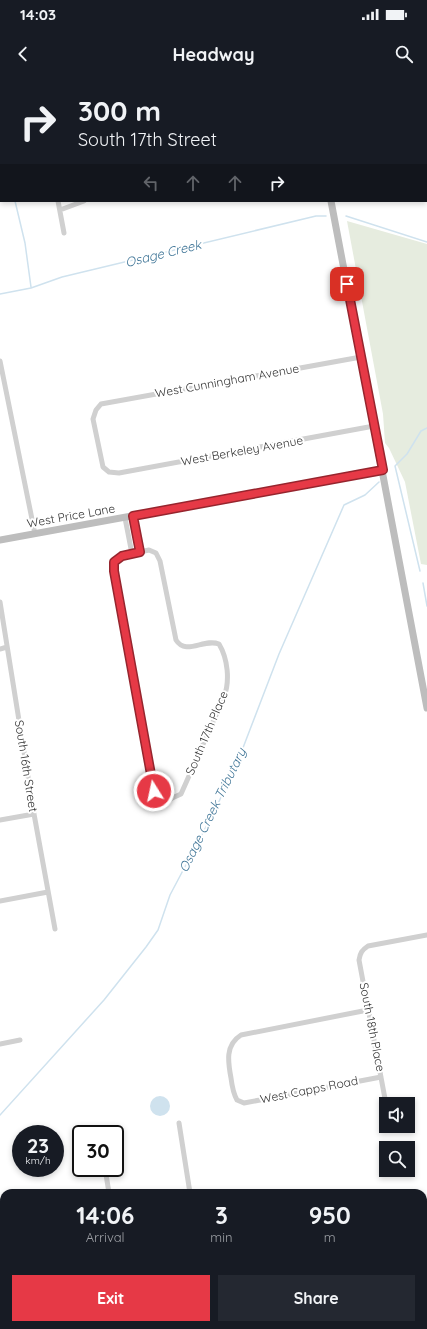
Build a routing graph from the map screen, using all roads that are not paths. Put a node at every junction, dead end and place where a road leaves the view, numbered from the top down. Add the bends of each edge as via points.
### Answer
1 (58, 202) edge
2 (81, 202) edge
3 (331, 202) edge
4 (60, 210) junction
5 (64, 233) dead end
6 (361, 357) junction
7 (0, 361) edge
8 (374, 426) junction
9 (383, 470) junction
10 (109, 472) joint
11 (133, 516) junction
12 (125, 518) junction
13 (35, 534) junction
14 (0, 540) edge
15 (140, 552) junction
16 (132, 554) junction
17 (0, 602) edge
18 (7, 647) junction
19 (0, 649) edge
20 (427, 708) edge
21 (34, 814) junction
22 (0, 820) edge
23 (48, 892) junction
24 (0, 901) edge
25 (55, 929) dead end
26 (427, 935) edge
27 (368, 1010) junction
28 (20, 1040) dead end
29 (0, 1044) edge
30 (381, 1077) junction
31 (385, 1097) edge
32 (178, 1123) dead end
33 (106, 1177) edge
34 (108, 1189) edge
35 (189, 1189) edge

1 - 4 street
2 - 4 street
3 - 6 main road
4 - 5 street
6 - 8 main road
6 - 10 street, West Cunningham Avenue via 101,404 93,419 103,467
7 - 13 street
8 - 9 main road
8 - 10 street, West Berkeley Avenue via 119,473
9 - 11 main road, West Price Lane
9 - 20 main road
11 - 12 main road, West Price Lane
11 - 15 street
12 - 13 main road, West Price Lane
12 - 16 street
13 - 14 main road, West Price Lane
15 - 16 street, South 17th Place
15 - 16 street, South 17th Place via 149,550 156,553 160,561 176,640 185,648 214,642 219,644 223,650 228,676 226,694 181,794 170,799 160,799 154,791 114,571 114,562 122,556
17 - 18 street, South 16th Street
18 - 19 street
18 - 21 street, South 16th Street
21 - 22 street
21 - 23 street, South 16th Street
23 - 24 street
23 - 25 street, South 16th Street
26 - 27 street, South 18th Place via 368,946 362,950 359,960
27 - 30 street, South 18th Place
27 - 30 street, West Capps Road via 245,1033 236,1038 229,1051 228,1063 233,1091 237,1100 244,1103
28 - 29 street
30 - 31 street, South 18th Place
32 - 35 street
33 - 34 street

